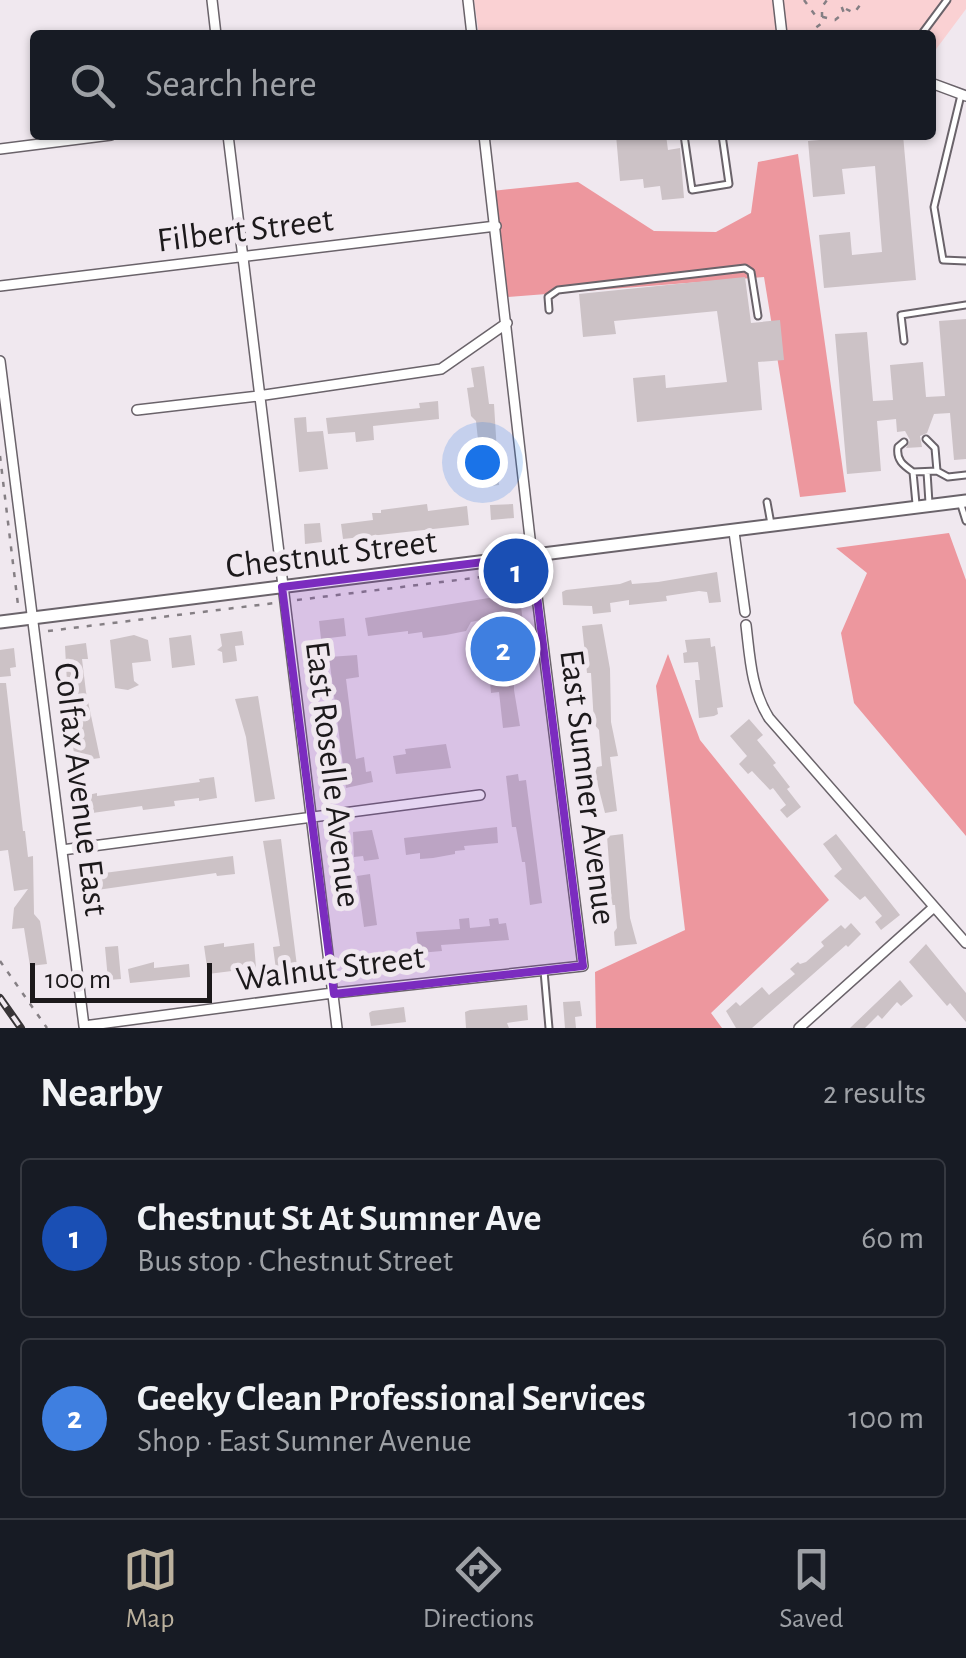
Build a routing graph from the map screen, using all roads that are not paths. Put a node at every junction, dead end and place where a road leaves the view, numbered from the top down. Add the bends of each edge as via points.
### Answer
1 (212, 0) edge
2 (468, 0) edge
3 (778, 0) edge
4 (948, 0) edge
5 (215, 30) edge
6 (471, 30) edge
7 (781, 30) edge
8 (925, 30) edge
9 (936, 86) edge
10 (964, 96) edge
11 (71, 140) edge
12 (229, 140) edge
13 (485, 140) edge
14 (685, 140) edge
15 (723, 140) edge
16 (0, 149) edge
17 (496, 226) junction
18 (242, 256) junction
19 (966, 261) edge
20 (0, 286) edge
21 (966, 305) edge
22 (549, 310) dead end
23 (758, 316) dead end
24 (507, 324) junction
25 (904, 340) dead end
26 (0, 361) edge
27 (258, 396) junction
28 (137, 410) dead end
29 (4, 426) edge
30 (926, 439) dead end
31 (904, 442) dead end
32 (936, 471) junction
33 (913, 472) junction
34 (927, 472) junction
35 (966, 475) edge
36 (767, 502) dead end
37 (963, 502) edge
38 (923, 507) junction
39 (966, 521) edge
40 (772, 527) junction
41 (734, 532) junction
42 (532, 556) junction
43 (282, 587) junction
44 (745, 612) dead end
45 (32, 618) junction
46 (0, 622) edge
47 (746, 625) dead end
48 (480, 795) dead end
49 (311, 816) junction
50 (62, 850) junction
51 (934, 907) junction
52 (966, 943) edge
53 (583, 966) joint
54 (544, 970) junction
55 (334, 994) junction
56 (84, 1026) edge
57 (338, 1028) edge
58 (550, 1028) edge
59 (799, 1028) edge

1 - 5 street
2 - 6 street
3 - 7 street
4 - 8 lane
9 - 10 street
10 - 19 lane via 934,207 944,261
11 - 16 street
12 - 18 street, East Roselle Avenue
13 - 17 street, East Sumner Avenue
14 - 15 lane via 692,190 728,184
17 - 18 street, Filbert Street
17 - 24 street, East Sumner Avenue
18 - 20 street, Filbert Street
18 - 27 street, East Roselle Avenue
21 - 25 lane via 901,314
22 - 23 lane via 548,297 558,290 745,268
24 - 27 street via 441,369
24 - 42 street, East Sumner Avenue
26 - 29 street, Colfax Avenue East
27 - 28 street
27 - 43 street, East Roselle Avenue
29 - 45 street, Colfax Avenue East
30 - 32 lane via 935,448
31 - 33 lane via 897,455
32 - 34 lane
32 - 35 lane
33 - 34 lane
33 - 38 lane
34 - 38 lane
36 - 40 lane
37 - 38 street, Chestnut Street
37 - 39 lane
38 - 40 street, Chestnut Street
40 - 41 street, Chestnut Street
41 - 42 street, Chestnut Street
41 - 44 street
42 - 43 street, Chestnut Street
42 - 53 street, East Sumner Avenue
43 - 45 street, Chestnut Street
43 - 49 street, East Roselle Avenue
45 - 46 street, Chestnut Street
45 - 50 street, Colfax Avenue East
47 - 51 street via 753,683 764,709
48 - 49 street
49 - 50 street
49 - 55 street, East Roselle Avenue
50 - 56 street, Colfax Avenue East
51 - 52 street
51 - 59 street
53 - 54 street, Walnut Street
54 - 55 street, Walnut Street
54 - 58 lane
55 - 56 street, Walnut Street
55 - 57 street, East Roselle Avenue

